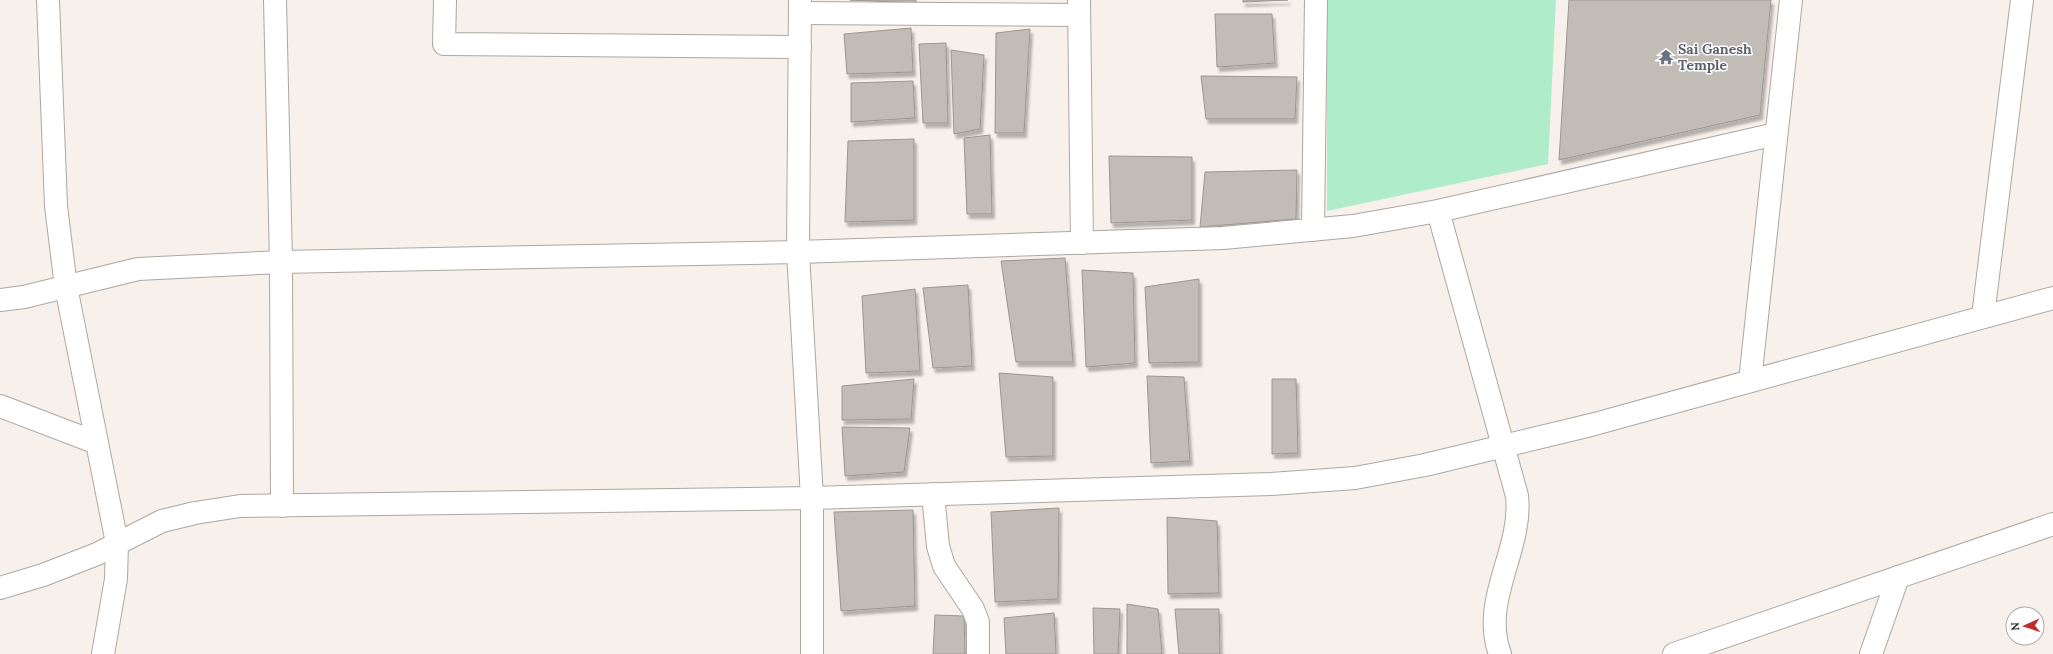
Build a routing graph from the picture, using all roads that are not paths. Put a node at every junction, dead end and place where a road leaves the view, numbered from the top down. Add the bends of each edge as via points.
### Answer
1 (48, 0) edge
2 (275, 0) edge
3 (445, 0) edge
4 (1316, 0) edge
5 (1791, 0) edge
6 (2022, 0) edge
7 (800, 7) edge
8 (1079, 8) edge
9 (800, 48) junction
10 (1776, 134) junction
11 (1438, 211) junction
12 (1313, 230) junction
13 (1082, 243) junction
14 (798, 252) junction
15 (281, 262) junction
16 (66, 287) junction
17 (2053, 298) edge
18 (0, 300) edge
19 (1983, 316) junction
20 (1750, 381) junction
21 (0, 406) edge
22 (97, 443) junction
23 (1504, 446) junction
24 (933, 494) junction
25 (812, 498) junction
26 (282, 506) junction
27 (2053, 524) edge
28 (117, 543) junction
29 (1898, 577) junction
30 (0, 588) edge
31 (103, 654) edge
32 (812, 654) edge
33 (978, 654) edge
34 (1500, 654) edge
35 (1674, 654) edge
36 (1871, 654) edge

1 - 16 street via 56,206
2 - 15 street
3 - 9 street via 444,44
4 - 12 street
5 - 10 street
6 - 19 street
7 - 8 street
7 - 9 street
8 - 13 street
9 - 14 street
10 - 11 street
10 - 20 street
11 - 12 street
11 - 23 street
12 - 13 street via 1223,238
13 - 14 street
14 - 15 street
14 - 25 street
15 - 16 street via 138,269
15 - 26 street
16 - 18 street
16 - 22 street
17 - 19 street
19 - 20 street
20 - 23 street
21 - 22 street
22 - 28 street
23 - 24 street via 1355,478 1271,484
23 - 34 street via 1519,513 1498,592 1494,618
24 - 25 street
24 - 33 street via 938,546 944,566 974,609 978,622
25 - 26 street
25 - 32 street
26 - 28 street via 240,506 195,513 162,522
27 - 29 street
28 - 30 street via 97,554 43,575
28 - 31 street via 116,579
29 - 35 street
29 - 36 street

